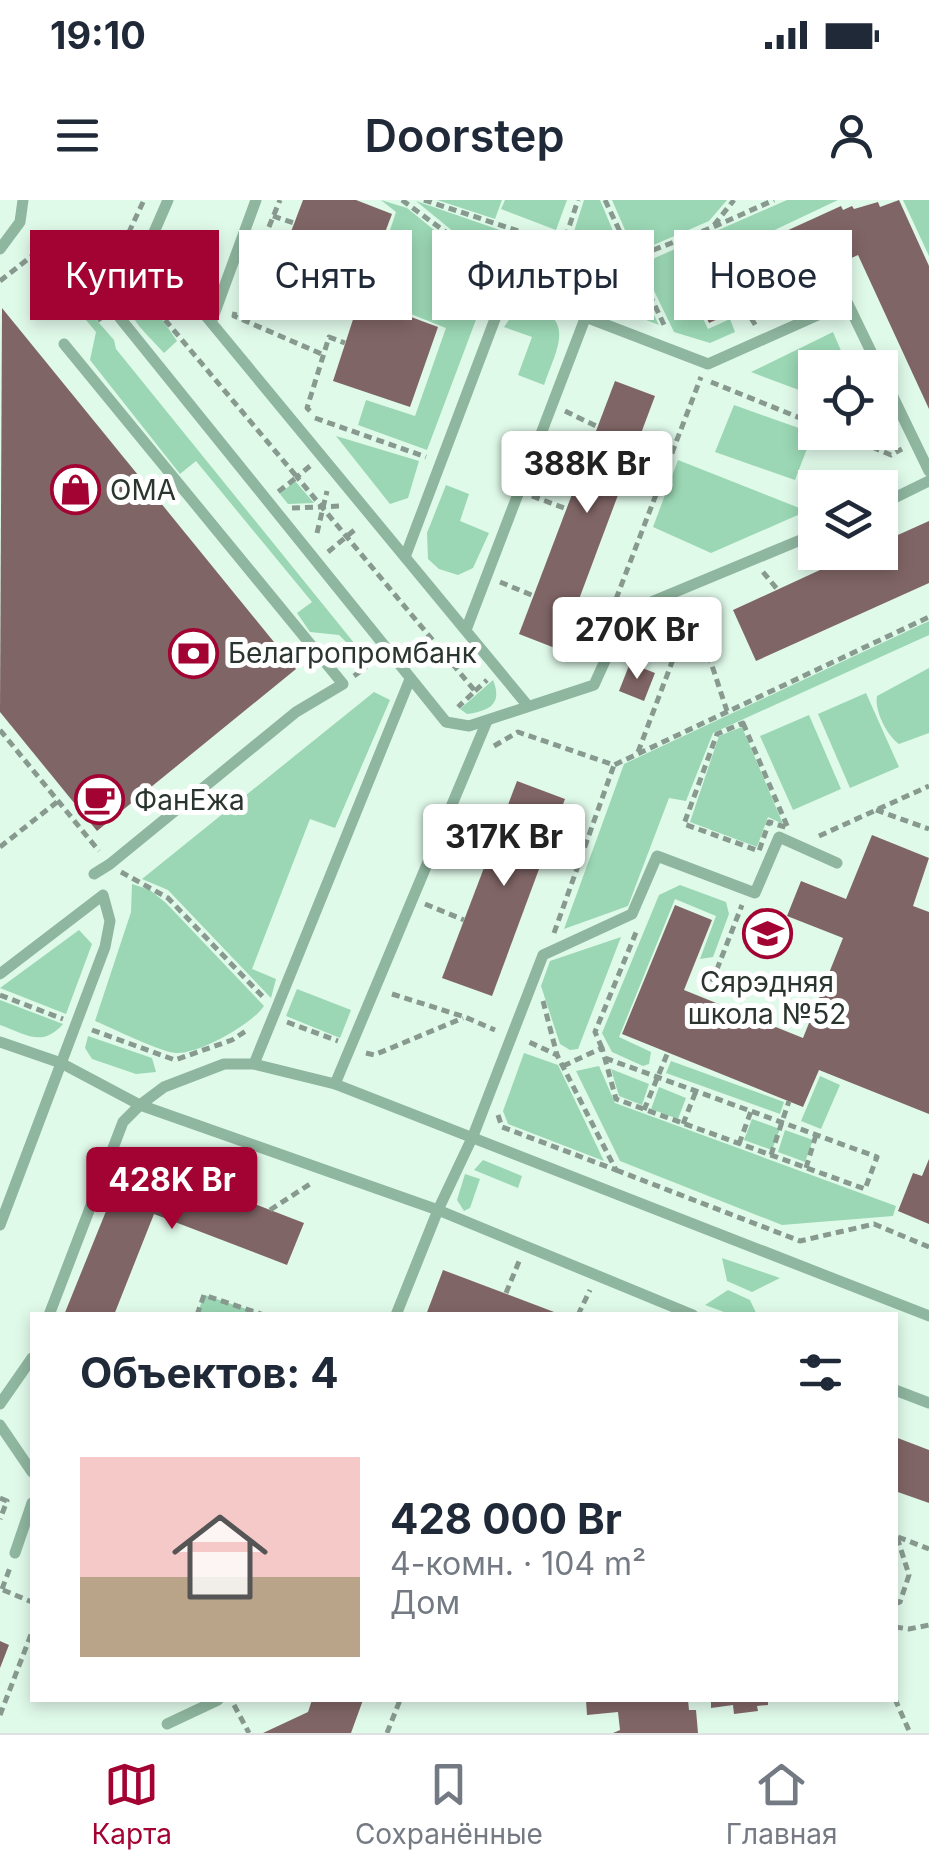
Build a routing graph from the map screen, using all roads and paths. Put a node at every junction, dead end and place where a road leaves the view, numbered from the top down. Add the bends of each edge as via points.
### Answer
1 (22, 200) edge
2 (168, 200) edge
3 (256, 200) edge
4 (280, 200) edge
5 (424, 200) edge
6 (578, 200) edge
7 (604, 200) edge
8 (734, 200) edge
9 (774, 200) edge
10 (407, 201) edge
11 (273, 215) junction
12 (294, 223) dead end
13 (711, 228) junction
14 (155, 230) edge
15 (267, 230) edge
16 (443, 230) edge
17 (512, 230) edge
18 (568, 230) edge
19 (618, 230) edge
20 (0, 249) edge
21 (654, 250) edge
22 (30, 257) edge
23 (0, 281) edge
24 (219, 301) edge
25 (654, 303) edge
26 (122, 320) edge
27 (165, 320) edge
28 (212, 320) edge
29 (243, 320) edge
30 (495, 320) edge
31 (584, 320) edge
32 (596, 320) edge
33 (752, 320) edge
34 (772, 322) dead end
35 (757, 328) junction
36 (652, 330) dead end
37 (744, 334) dead end
38 (345, 343) dead end
39 (64, 344) dead end
40 (871, 350) edge
41 (324, 354) junction
42 (570, 396) dead end
43 (898, 407) edge
44 (798, 417) edge
45 (316, 418) junction
46 (598, 427) dead end
47 (327, 434) dead end
48 (915, 443) junction
49 (879, 450) edge
50 (318, 460) dead end
51 (929, 471) edge
52 (424, 473) dead end
53 (331, 476) dead end
54 (297, 478) junction
55 (929, 481) edge
56 (276, 494) dead end
57 (531, 496) dead end
58 (898, 496) edge
59 (324, 506) junction
60 (358, 506) dead end
61 (286, 508) dead end
62 (567, 509) dead end
63 (368, 518) dead end
64 (348, 536) junction
65 (798, 541) edge
66 (314, 543) dead end
67 (324, 556) dead end
68 (405, 558) junction
69 (504, 564) dead end
70 (498, 582) junction
71 (673, 592) junction
72 (492, 595) dead end
73 (534, 596) dead end
74 (692, 604) junction
75 (614, 605) dead end
76 (929, 617) edge
77 (466, 630) junction
78 (494, 674) dead end
79 (410, 679) junction
80 (475, 691) junction
81 (528, 706) junction
82 (452, 712) dead end
83 (727, 712) junction
84 (487, 721) junction
85 (0, 730) edge
86 (489, 748) dead end
87 (637, 754) junction
88 (614, 765) junction
89 (60, 786) dead end
90 (929, 786) edge
91 (51, 794) junction
92 (469, 796) dead end
93 (57, 802) junction
94 (876, 810) junction
95 (500, 825) dead end
96 (788, 828) junction
97 (929, 829) edge
98 (802, 833) dead end
99 (816, 838) dead end
100 (0, 847) edge
101 (837, 862) dead end
102 (110, 864) junction
103 (94, 874) dead end
104 (429, 888) dead end
105 (727, 897) dead end
106 (464, 920) dead end
107 (638, 927) dead end
108 (541, 941) dead end
109 (0, 974) edge
110 (712, 982) dead end
111 (384, 992) dead end
112 (270, 1008) dead end
113 (535, 1008) dead end
114 (503, 1014) dead end
115 (264, 1019) dead end
116 (496, 1031) junction
117 (512, 1036) junction
118 (363, 1041) dead end
119 (0, 1042) edge
120 (490, 1047) dead end
121 (602, 1048) junction
122 (668, 1052) dead end
123 (558, 1055) junction
124 (605, 1058) junction
125 (175, 1060) dead end
126 (61, 1063) junction
127 (254, 1064) junction
128 (563, 1066) junction
129 (362, 1068) dead end
130 (658, 1077) junction
131 (335, 1084) junction
132 (696, 1091) junction
133 (789, 1101) dead end
134 (140, 1104) junction
135 (644, 1110) junction
136 (750, 1111) junction
137 (497, 1112) dead end
138 (783, 1122) junction
139 (683, 1124) junction
140 (816, 1135) junction
141 (472, 1136) junction
142 (739, 1144) junction
143 (258, 1146) junction
144 (771, 1155) junction
145 (806, 1168) junction
146 (616, 1170) junction
147 (329, 1171) junction
148 (201, 1183) dead end
149 (270, 1210) dead end
150 (438, 1210) junction
151 (0, 1226) edge
152 (929, 1247) edge
153 (525, 1248) junction
154 (597, 1275) junction
155 (506, 1293) dead end
156 (50, 1312) edge
157 (198, 1312) edge
158 (255, 1312) edge
159 (397, 1312) edge
160 (579, 1312) edge
161 (686, 1312) edge
162 (929, 1316) edge
163 (30, 1361) edge
164 (898, 1391) edge
165 (0, 1404) edge
166 (929, 1404) edge
167 (0, 1425) edge
168 (30, 1469) edge
169 (0, 1498) edge
170 (30, 1509) edge
171 (0, 1518) edge
172 (898, 1538) edge
173 (898, 1543) edge
174 (929, 1549) edge
175 (15, 1553) dead end
176 (0, 1589) edge
177 (30, 1601) edge
178 (898, 1603) edge
179 (929, 1624) edge
180 (898, 1628) edge
181 (30, 1637) edge
182 (214, 1702) edge
183 (233, 1702) edge
184 (399, 1702) edge
185 (896, 1702) edge
186 (0, 1715) edge
187 (166, 1724) dead end
188 (249, 1733) edge
189 (387, 1733) edge
190 (910, 1733) edge

1 - 20 lane via 20,222
2 - 14 lane
3 - 24 lane
4 - 11 path
5 - 17 path
6 - 18 path
7 - 19 path
8 - 13 path
9 - 13 path
10 - 16 path
11 - 12 path
11 - 15 path
13 - 21 path
22 - 23 path
25 - 36 path via 670,336
26 - 79 lane
27 - 54 path
28 - 68 lane
29 - 41 path
30 - 68 lane
31 - 77 lane
32 - 40 lane via 708,364 848,302
33 - 35 path
34 - 35 path
35 - 37 path
38 - 41 path via 329,336
39 - 102 lane via 343,684 296,712
41 - 45 path via 307,408
42 - 46 path via 565,411
43 - 48 lane
44 - 75 path via 700,378
45 - 47 path
45 - 52 path via 429,458
48 - 49 path via 891,455
48 - 51 lane
50 - 54 path
53 - 59 path
54 - 56 path
54 - 59 path
55 - 58 lane
57 - 62 path
59 - 60 path
59 - 61 path
59 - 64 path
59 - 66 path
63 - 64 path
64 - 67 path
64 - 80 path
65 - 71 lane
68 - 77 lane
69 - 70 path
70 - 72 path
70 - 73 path
71 - 74 path
71 - 81 lane via 627,612 594,686
74 - 83 path
74 - 87 path
76 - 83 path
77 - 81 lane
78 - 80 path
79 - 84 lane via 446,722
79 - 127 lane
80 - 82 path
81 - 84 lane
83 - 87 path
84 - 131 lane
85 - 91 path
86 - 88 path via 518,732
87 - 88 path
88 - 108 path via 554,933
89 - 91 path
90 - 94 path
91 - 93 path
92 - 95 path via 462,811
93 - 100 path
93 - 102 path
94 - 97 path
94 - 99 path
96 - 96 path via 770,822 759,851 684,824 717,734 742,723
96 - 98 path
101 - 117 lane via 779,837 755,893 657,856 632,914 543,955
102 - 103 lane
102 - 112 path via 168,898
104 - 106 path via 423,903
105 - 110 path via 743,903
107 - 121 path via 596,1032
109 - 126 lane via 102,895 110,921 105,947
111 - 116 path
113 - 123 path via 540,992
114 - 116 path
115 - 125 path via 232,1040
116 - 120 path
117 - 123 path
117 - 141 lane
118 - 129 path
119 - 126 lane
121 - 124 path
121 - 128 path
122 - 130 path
123 - 128 path
124 - 130 path
124 - 135 path via 616,1100
126 - 134 lane
126 - 151 lane
127 - 131 lane
127 - 134 lane via 203,1070
128 - 146 path
130 - 132 path
130 - 135 path
131 - 141 lane
132 - 136 path
132 - 139 path
133 - 138 path
134 - 143 lane
134 - 156 lane via 122,1122
135 - 139 path
136 - 138 path
136 - 142 path
137 - 146 path via 502,1127
138 - 140 path
138 - 144 path
139 - 142 path
140 - 145 path
140 - 145 path via 877,1157 865,1189
141 - 150 lane
141 - 162 lane
142 - 144 path
143 - 147 lane
143 - 148 path
144 - 145 path
146 - 152 path via 800,1241 874,1224
147 - 149 path
147 - 150 lane
150 - 153 lane
150 - 159 lane
153 - 154 lane
153 - 155 path
154 - 160 path
154 - 161 lane
157 - 158 path via 204,1296
163 - 165 lane
164 - 166 lane
167 - 168 lane
169 - 171 path via 7,1501
170 - 175 lane
172 - 174 path
173 - 178 path via 909,1575
176 - 177 path
179 - 180 path
181 - 186 path
182 - 187 lane
183 - 188 path
184 - 189 path
185 - 190 path

